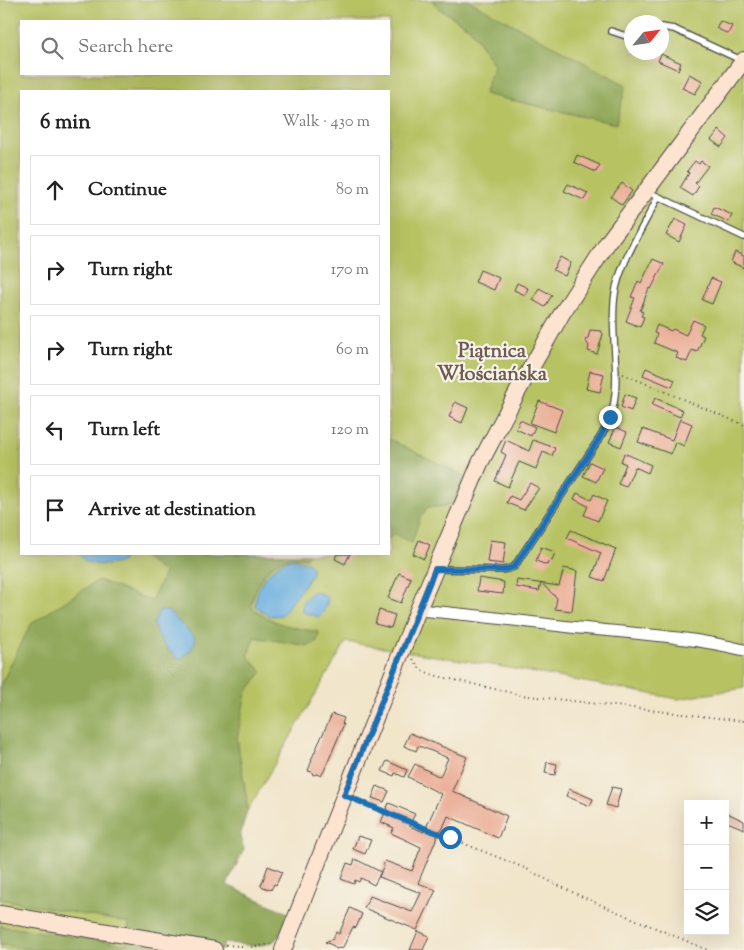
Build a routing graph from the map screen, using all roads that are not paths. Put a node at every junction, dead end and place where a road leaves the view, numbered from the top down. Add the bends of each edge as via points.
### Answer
1 (669, 29) edge
2 (611, 31) dead end
3 (624, 35) edge
4 (744, 60) edge
5 (653, 193) junction
6 (744, 237) edge
7 (435, 569) junction
8 (418, 610) junction
9 (744, 650) edge
10 (0, 914) edge
11 (285, 945) edge
12 (214, 950) edge
13 (269, 950) edge

1 - 4 lane
2 - 3 lane
4 - 5 street
5 - 6 lane
5 - 7 street via 608,242 519,389 480,463
5 - 7 lane via 617,280 613,308 616,372 613,407 601,436 514,567 503,570
7 - 8 street
8 - 9 street via 656,634
8 - 11 street via 304,887
10 - 12 street
11 - 13 street

